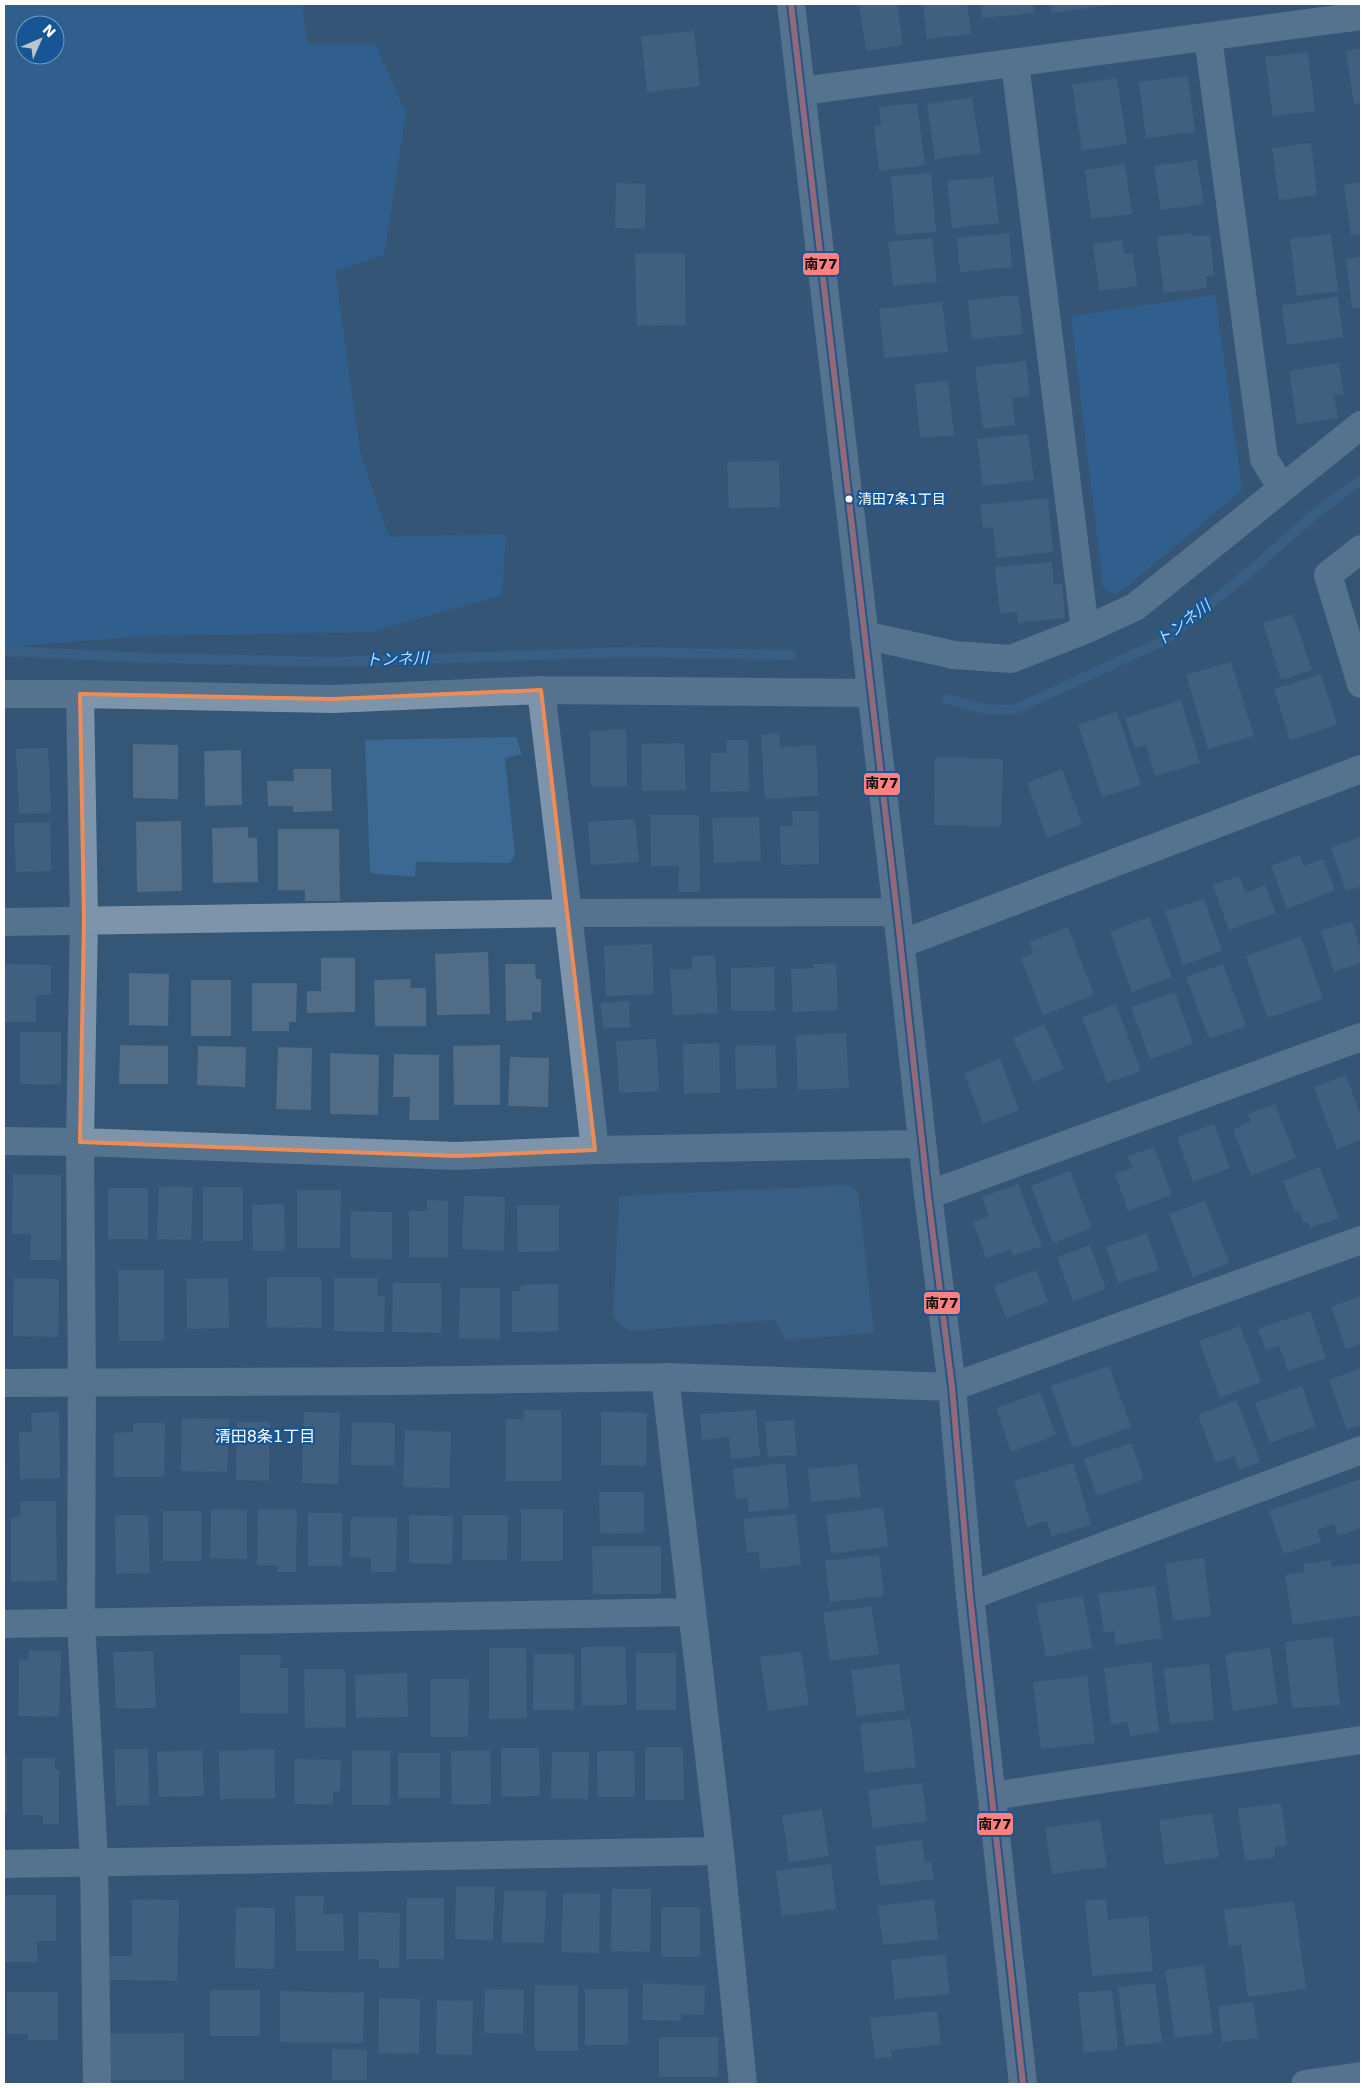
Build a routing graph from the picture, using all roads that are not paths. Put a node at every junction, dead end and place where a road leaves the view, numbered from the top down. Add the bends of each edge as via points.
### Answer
1 (791, 4) edge
2 (1361, 16) edge
3 (1208, 37) junction
4 (1015, 63) junction
5 (802, 91) junction
6 (1361, 425) edge
7 (1282, 488) junction
8 (1361, 549) edge
9 (1086, 630) junction
10 (864, 635) junction
11 (1361, 684) edge
12 (541, 690) junction
13 (871, 693) junction
14 (4, 694) edge
15 (80, 694) junction
16 (1361, 769) edge
17 (897, 912) junction
18 (568, 913) junction
19 (84, 919) junction
20 (4, 922) edge
21 (901, 944) junction
22 (1361, 1037) edge
23 (4, 1141) edge
24 (80, 1142) junction
25 (922, 1144) junction
26 (594, 1150) junction
27 (928, 1195) junction
28 (1361, 1240) edge
29 (665, 1376) junction
30 (82, 1382) junction
31 (4, 1383) edge
32 (952, 1387) junction
33 (1361, 1450) edge
34 (970, 1596) junction
35 (691, 1612) junction
36 (81, 1622) junction
37 (4, 1624) edge
38 (1361, 1740) edge
39 (992, 1796) junction
40 (720, 1851) junction
41 (94, 1862) junction
42 (4, 1864) edge
43 (1361, 2076) edge
44 (97, 2084) edge
45 (743, 2084) edge
46 (1023, 2084) edge
47 (1305, 2084) edge

1 - 5 street
2 - 3 street
3 - 4 street
3 - 7 street via 1264,459
4 - 5 street
4 - 9 street
5 - 10 street
6 - 7 street
7 - 9 street via 1135,607
8 - 11 street via 1328,575
9 - 10 street via 1011,659 954,654
10 - 13 street
12 - 13 street
12 - 15 street via 333,699
12 - 18 street
13 - 17 street
14 - 15 street
15 - 19 street
16 - 21 street
17 - 18 street
17 - 21 street
18 - 19 street
18 - 26 street
19 - 20 street
19 - 24 street
21 - 25 street
22 - 27 street
23 - 24 street
24 - 26 street via 456,1156
24 - 30 street
25 - 26 street
25 - 27 street
27 - 32 street
28 - 32 street
29 - 30 street
29 - 32 street
29 - 35 street
30 - 31 street
30 - 36 street
32 - 34 street
33 - 34 street
34 - 39 street
35 - 36 street
35 - 40 street
36 - 37 street
36 - 41 street
38 - 39 street
39 - 46 street
40 - 41 street
40 - 45 street
41 - 42 street
41 - 44 street
43 - 47 street

